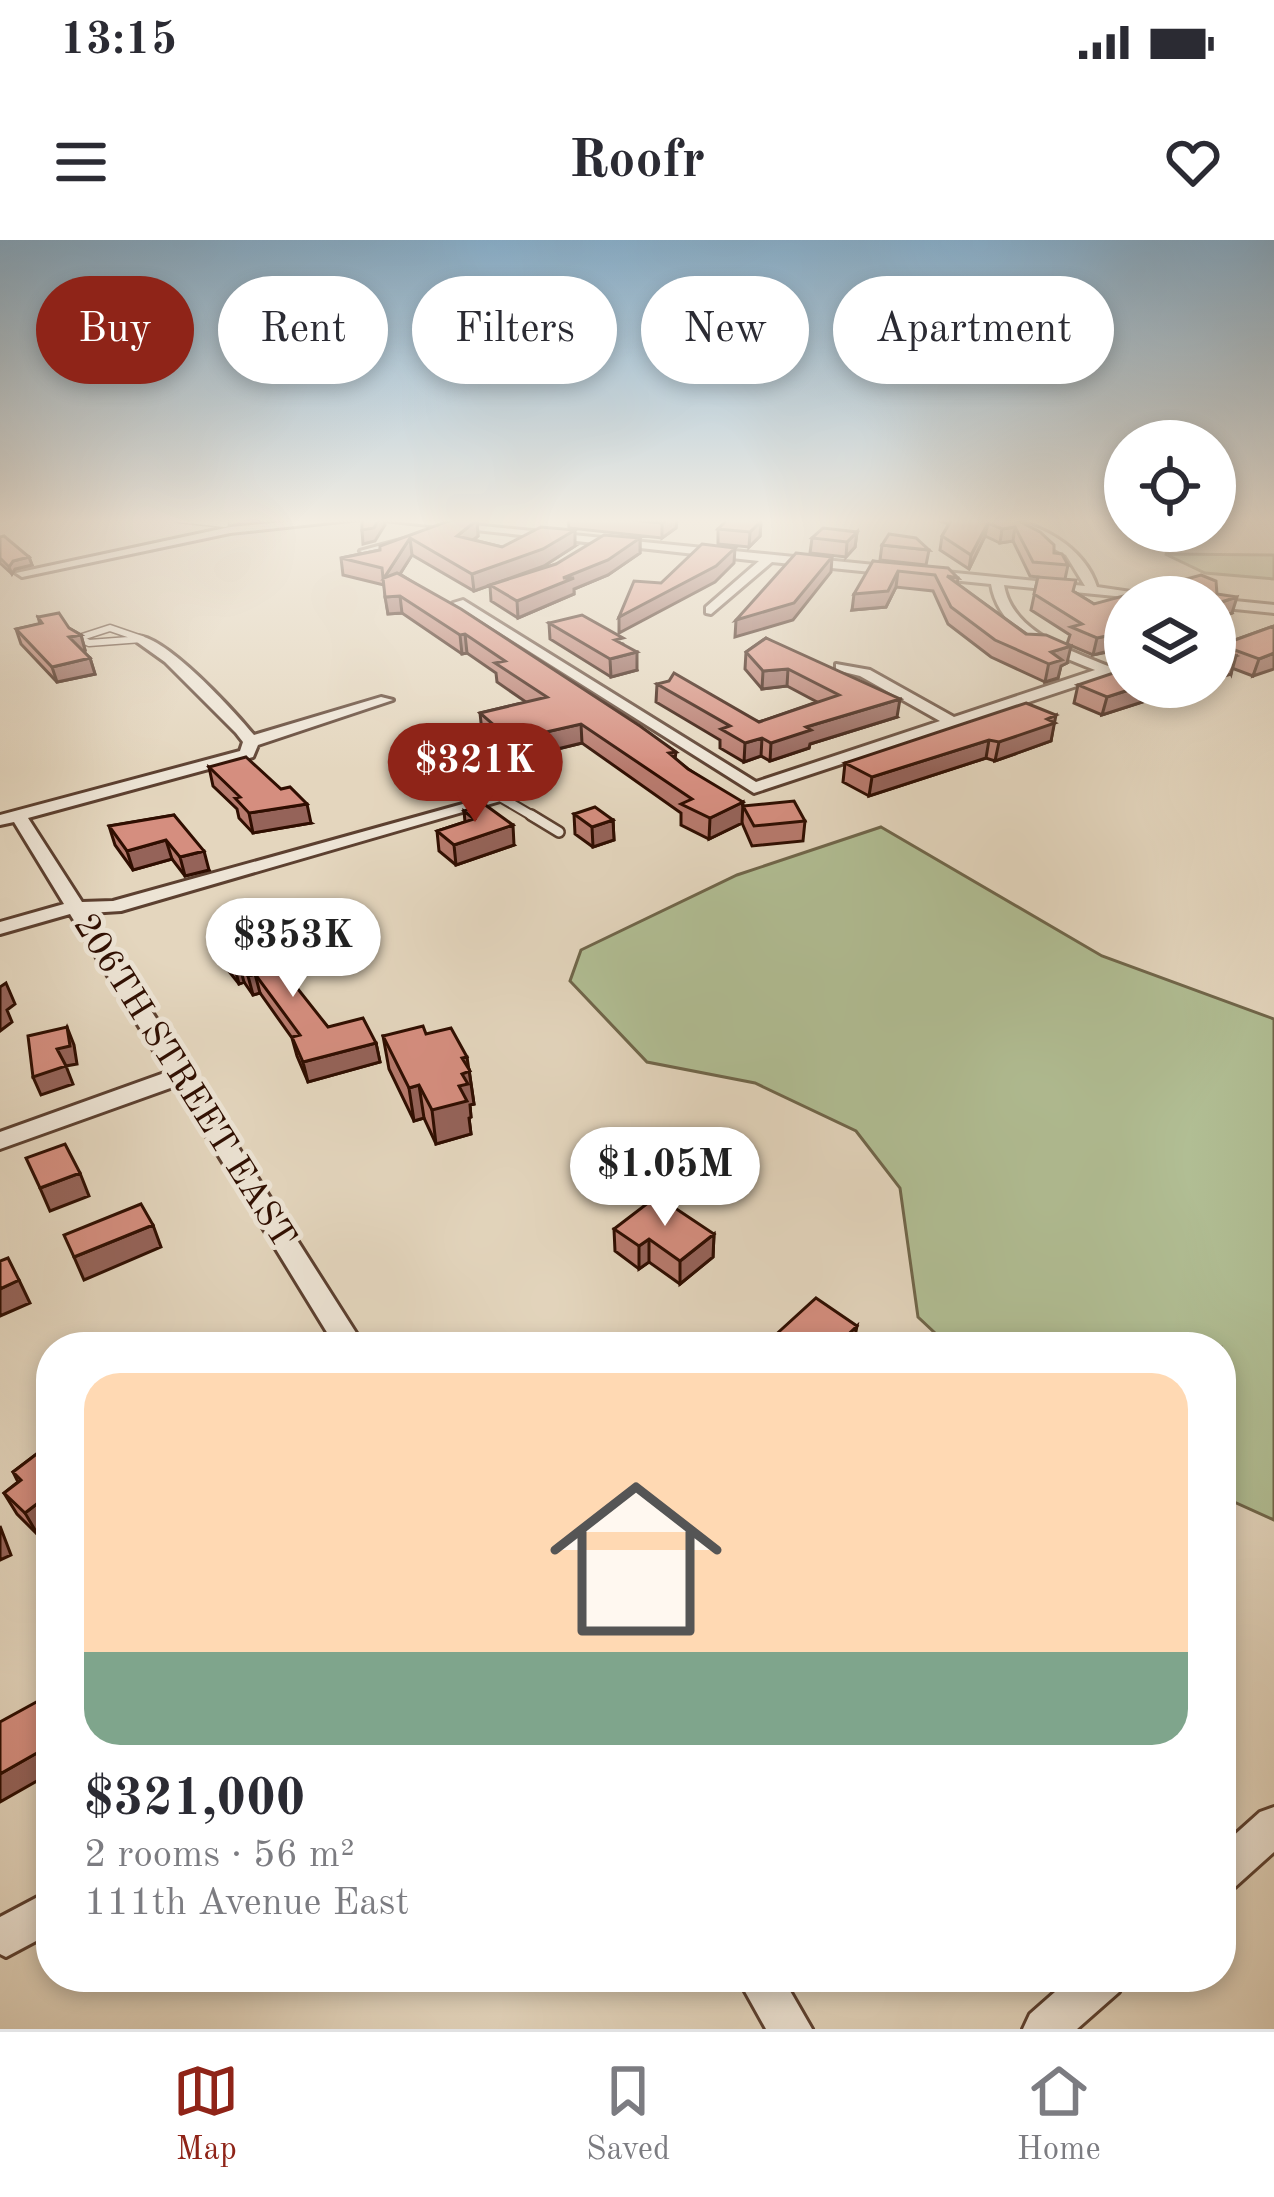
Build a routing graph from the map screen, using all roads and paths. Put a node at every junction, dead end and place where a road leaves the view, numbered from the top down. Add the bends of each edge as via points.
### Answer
1 (461, 602) edge
2 (719, 602) edge
3 (1002, 602) edge
4 (1236, 605) edge
5 (1274, 609) edge
6 (711, 610) dead end
7 (142, 639) junction
8 (1104, 663) edge
9 (841, 667) edge
10 (1104, 672) edge
11 (386, 700) dead end
12 (951, 721) junction
13 (250, 745) junction
14 (504, 798) joint
15 (9, 818) edge
16 (559, 832) dead end
17 (72, 908) junction
18 (0, 928) edge
19 (179, 1076) junction
20 (0, 1141) edge
21 (342, 1332) edge
22 (1274, 1826) edge
23 (1236, 1860) edge
24 (36, 1919) edge
25 (6, 1936) dead end
26 (767, 1992) edge
27 (1087, 1992) edge
28 (790, 2029) edge
29 (1046, 2029) edge

1 - 12 street via 754,788
2 - 6 street
3 - 8 street via 1031,633
4 - 5 street
7 - 7 lane via 110,628 79,638 88,643
7 - 13 street
9 - 12 street
10 - 12 street
11 - 13 street
13 - 15 street via 234,760
14 - 16 lane
14 - 17 street via 114,907
15 - 17 street, 206TH STREET EAST
17 - 18 street
17 - 19 street, 206TH STREET EAST
19 - 20 street
19 - 21 street, 206TH STREET EAST
22 - 23 street
24 - 25 street
26 - 28 street
27 - 29 street

